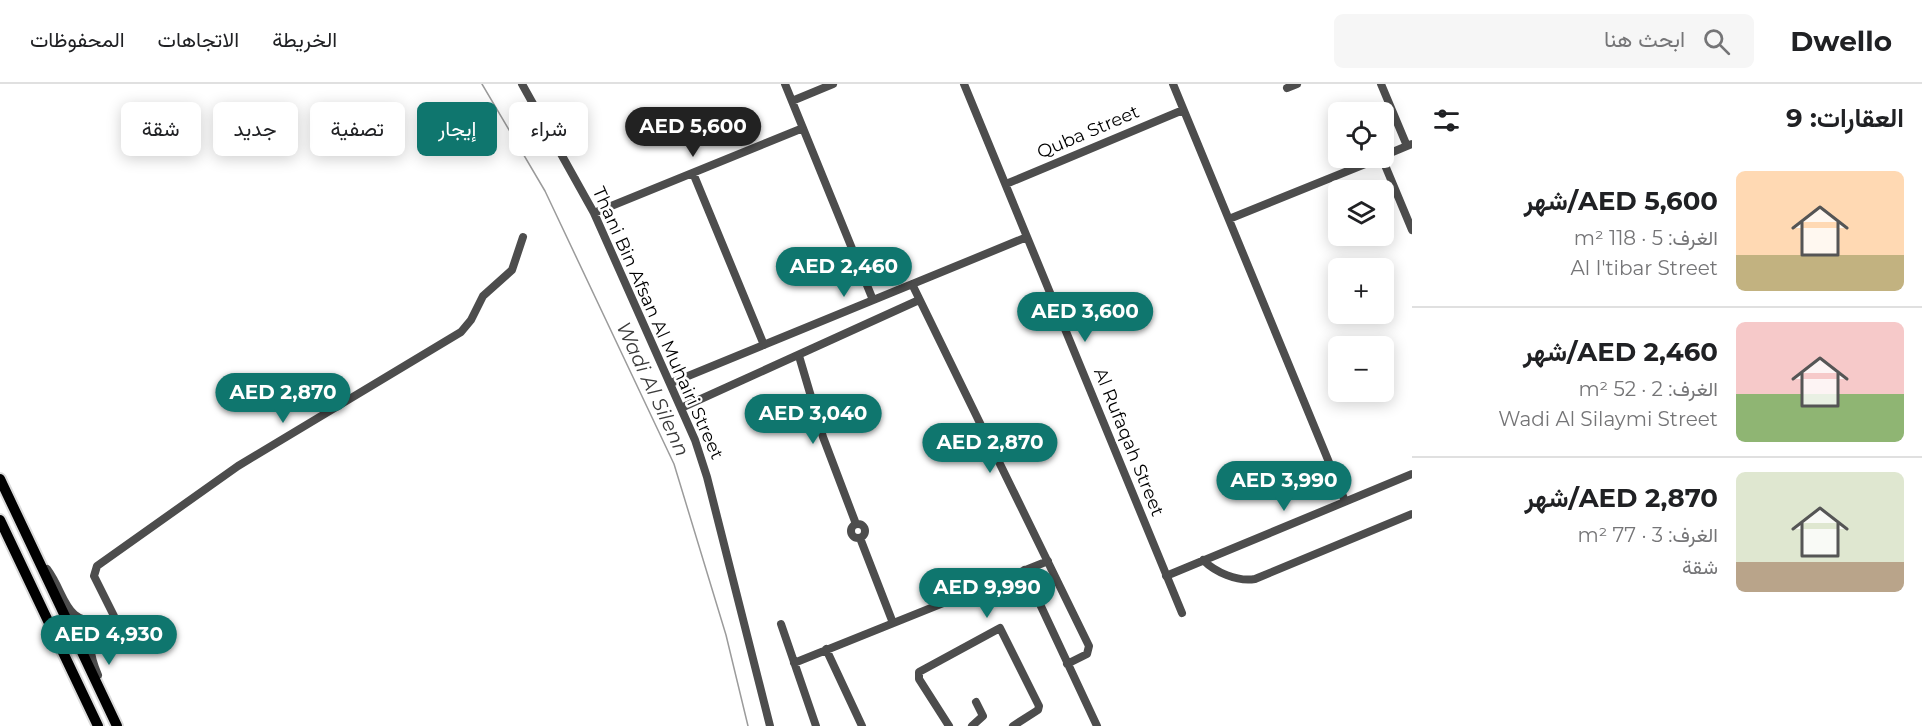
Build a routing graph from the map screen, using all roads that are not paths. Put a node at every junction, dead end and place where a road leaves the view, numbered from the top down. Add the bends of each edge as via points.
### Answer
1 (522, 84) edge
2 (785, 84) edge
3 (834, 84) edge
4 (964, 84) edge
5 (1173, 84) edge
6 (1298, 84) edge
7 (1381, 84) edge
8 (1287, 88) dead end
9 (792, 101) junction
10 (1183, 110) junction
11 (803, 128) junction
12 (1409, 145) edge
13 (1394, 152) edge
14 (1355, 168) edge
15 (1386, 168) edge
16 (693, 173) junction
17 (1006, 184) junction
18 (594, 213) junction
19 (1229, 219) junction
20 (1412, 231) edge
21 (523, 237) dead end
22 (1027, 237) junction
23 (912, 284) junction
24 (873, 300) junction
25 (919, 300) junction
26 (764, 345) junction
27 (799, 356) junction
28 (671, 383) junction
29 (681, 408) junction
30 (1412, 474) edge
31 (0, 479) edge
32 (1345, 501) junction
33 (1412, 514) edge
34 (0, 520) edge
35 (1203, 560) junction
36 (39, 561) junction
37 (1048, 561) junction
38 (1024, 570) junction
39 (1166, 576) junction
40 (1182, 613) dead end
41 (105, 622) junction
42 (893, 623) junction
43 (781, 624) dead end
44 (826, 649) junction
45 (794, 663) junction
46 (1067, 664) junction
47 (976, 702) dead end
48 (108, 706) junction
49 (92, 711) junction
50 (98, 726) edge
51 (106, 726) edge
52 (117, 726) edge
53 (770, 726) edge
54 (816, 726) edge
55 (862, 726) edge
56 (949, 726) edge
57 (972, 726) edge
58 (1013, 726) edge
59 (1097, 726) edge

1 - 18 street, Thani Bin Afsan Al Muhairi Street
2 - 9 street
3 - 9 street
4 - 17 street, Al Rufaqah Street
5 - 10 street
6 - 8 street
7 - 12 street
9 - 11 street
10 - 17 street, Quba Street
10 - 19 street
11 - 16 street
11 - 24 street
12 - 13 street
14 - 19 street
15 - 20 street
16 - 18 street
16 - 26 street
17 - 22 street, Al Rufaqah Street
18 - 28 street, Thani Bin Afsan Al Muhairi Street
19 - 32 street
21 - 41 street via 512,270 483,296 461,332 238,466 97,566 94,576 114,616
22 - 23 street
22 - 39 street, Al Rufaqah Street
23 - 24 street
23 - 25 street
24 - 26 street
25 - 27 street
25 - 37 street
26 - 28 street
27 - 29 street
27 - 42 street via 826,445 856,524 851,532 860,538
28 - 29 street, Thani Bin Afsan Al Muhairi Street
29 - 53 street, Thani Bin Afsan Al Muhairi Street via 706,470
30 - 32 street
31 - 36 main road
32 - 35 street
33 - 35 street via 1255,579 1236,578
34 - 49 main road
35 - 39 street
36 - 41 street via 75,616
36 - 48 main road
37 - 38 street
37 - 46 street via 1090,648 1087,654
38 - 42 street
38 - 46 street
39 - 40 street, Al Rufaqah Street
41 - 48 street via 94,635 90,651
42 - 44 street
43 - 45 street
44 - 45 street
44 - 55 street
45 - 54 street
46 - 59 street
47 - 57 street via 983,716
48 - 52 main road
49 - 50 main road
49 - 51 main road
56 - 58 street via 918,672 1000,628 1039,706

